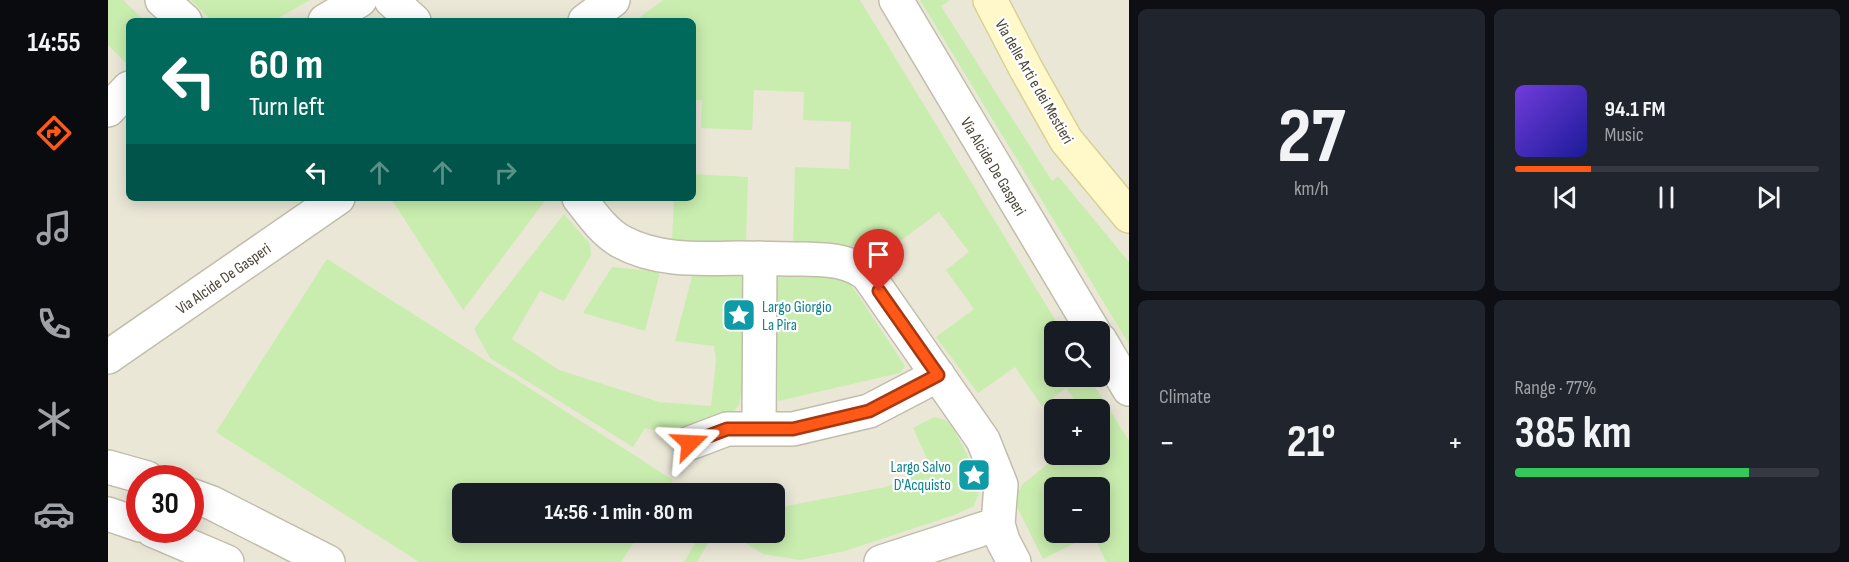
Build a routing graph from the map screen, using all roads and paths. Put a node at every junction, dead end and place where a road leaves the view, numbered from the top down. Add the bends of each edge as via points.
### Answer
1 (162, 0) edge
2 (360, 0) edge
3 (391, 0) edge
4 (612, 0) edge
5 (896, 0) edge
6 (990, 0) edge
7 (182, 18) edge
8 (330, 18) edge
9 (411, 18) edge
10 (589, 18) edge
11 (126, 91) edge
12 (108, 110) edge
13 (334, 201) edge
14 (581, 201) edge
15 (1129, 216) edge
16 (760, 258) junction
17 (1087, 321) edge
18 (108, 357) edge
19 (1110, 357) edge
20 (938, 375) junction
21 (1129, 389) edge
22 (759, 428) junction
23 (690, 443) dead end
24 (108, 467) edge
25 (126, 472) edge
26 (204, 499) edge
27 (108, 514) edge
28 (126, 520) edge
29 (998, 524) junction
30 (182, 543) edge
31 (227, 562) edge
32 (328, 562) edge
33 (881, 562) edge
34 (1014, 562) edge

1 - 7 street
2 - 8 street
3 - 9 street
4 - 10 street
5 - 17 street, Via Alcide De Gasperi
6 - 15 street, Via delle Arti e dei Mestieri via 1066,140
11 - 12 street
13 - 18 street, Via Alcide De Gasperi
14 - 16 street via 619,240 649,253 682,259
16 - 20 street via 853,264 867,274
16 - 22 street
19 - 21 street
20 - 22 street via 869,411 793,429
20 - 29 street via 982,440 1001,485
22 - 23 street via 727,429
24 - 25 street
26 - 32 street
27 - 28 street
29 - 33 street
29 - 34 street
30 - 31 street

